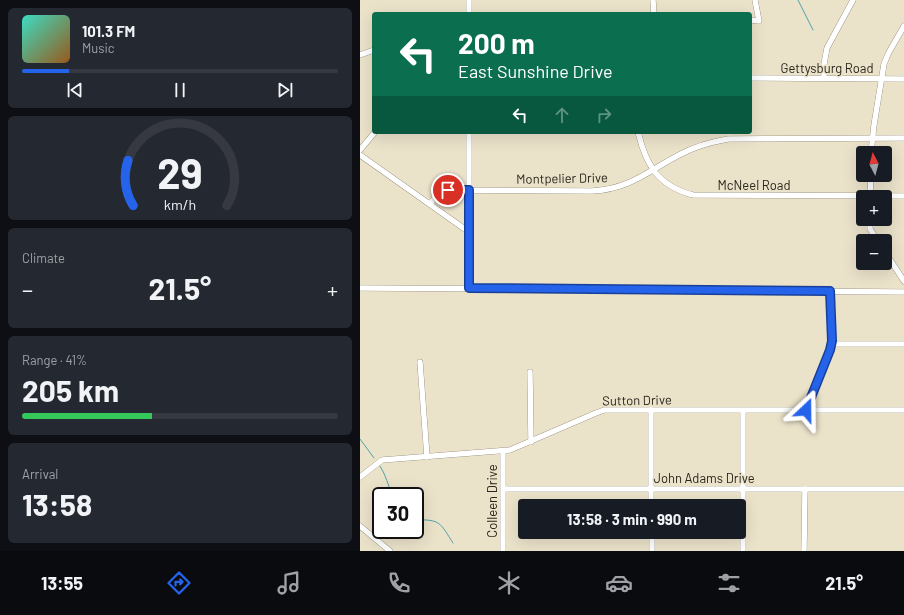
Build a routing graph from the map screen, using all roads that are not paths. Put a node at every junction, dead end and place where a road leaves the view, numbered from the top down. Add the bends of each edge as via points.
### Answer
1 (469, 0) edge
2 (653, 0) edge
3 (755, 0) edge
4 (853, 0) edge
5 (469, 12) edge
6 (654, 12) edge
7 (752, 20) edge
8 (904, 26) edge
9 (372, 51) edge
10 (360, 55) edge
11 (752, 78) edge
12 (824, 78) junction
13 (882, 79) junction
14 (904, 79) edge
15 (373, 134) edge
16 (469, 134) edge
17 (639, 134) edge
18 (872, 138) junction
19 (904, 138) edge
20 (871, 146) edge
21 (360, 150) edge
22 (360, 154) edge
23 (653, 170) junction
24 (469, 190) junction
25 (892, 196) edge
26 (904, 196) edge
27 (856, 197) edge
28 (430, 204) junction
29 (469, 232) junction
30 (892, 263) edge
31 (904, 281) edge
32 (360, 288) edge
33 (469, 288) junction
34 (830, 291) junction
35 (904, 292) edge
36 (831, 344) junction
37 (904, 344) edge
38 (420, 362) dead end
39 (530, 372) dead end
40 (651, 410) junction
41 (806, 410) junction
42 (904, 410) edge
43 (743, 411) junction
44 (531, 442) junction
45 (503, 451) junction
46 (428, 457) junction
47 (360, 477) edge
48 (651, 488) junction
49 (504, 489) junction
50 (743, 489) junction
51 (804, 489) junction
52 (904, 490) edge
53 (651, 499) edge
54 (360, 526) edge
55 (652, 539) edge
56 (390, 551) edge
57 (503, 551) edge
58 (652, 551) edge
59 (743, 551) edge
60 (804, 551) edge

1 - 5 street
2 - 6 street
3 - 7 street via 759,21
4 - 12 street via 827,48
8 - 13 street via 886,58
9 - 10 street
11 - 12 street, Gettysburg Road
12 - 13 street, Gettysburg Road
13 - 14 street, Gettysburg Road
13 - 18 street
15 - 21 street
16 - 24 street
17 - 23 street, McNeel Road via 644,153
18 - 19 street, Montpelier Drive
18 - 20 street
18 - 23 street, Montpelier Drive via 728,139 682,153
22 - 28 street
23 - 24 street, Montpelier Drive via 626,185 599,190
23 - 27 street, McNeel Road via 673,188 699,196
24 - 28 street, Montpelier Drive via 444,191
24 - 29 street
25 - 26 street, McNeel Road
28 - 29 street
29 - 33 street
30 - 31 street
32 - 33 street
33 - 34 street
34 - 35 street
34 - 36 street
36 - 37 street
36 - 41 street via 829,355
38 - 46 street
39 - 44 street
40 - 43 street, Sutton Drive
40 - 44 street, Sutton Drive via 599,411
40 - 48 street
41 - 42 street, Sutton Drive
41 - 43 street, Sutton Drive
43 - 50 street
44 - 45 street, Sutton Drive
45 - 46 street, Sutton Drive
45 - 49 street, Colleen Drive
46 - 47 street, Sutton Drive via 382,460
48 - 49 street, John Adams Drive
48 - 50 street, John Adams Drive
48 - 53 street
49 - 57 street, Colleen Drive
50 - 51 street, John Adams Drive
50 - 59 street
51 - 52 street, John Adams Drive
51 - 60 street
54 - 56 street
55 - 58 street

